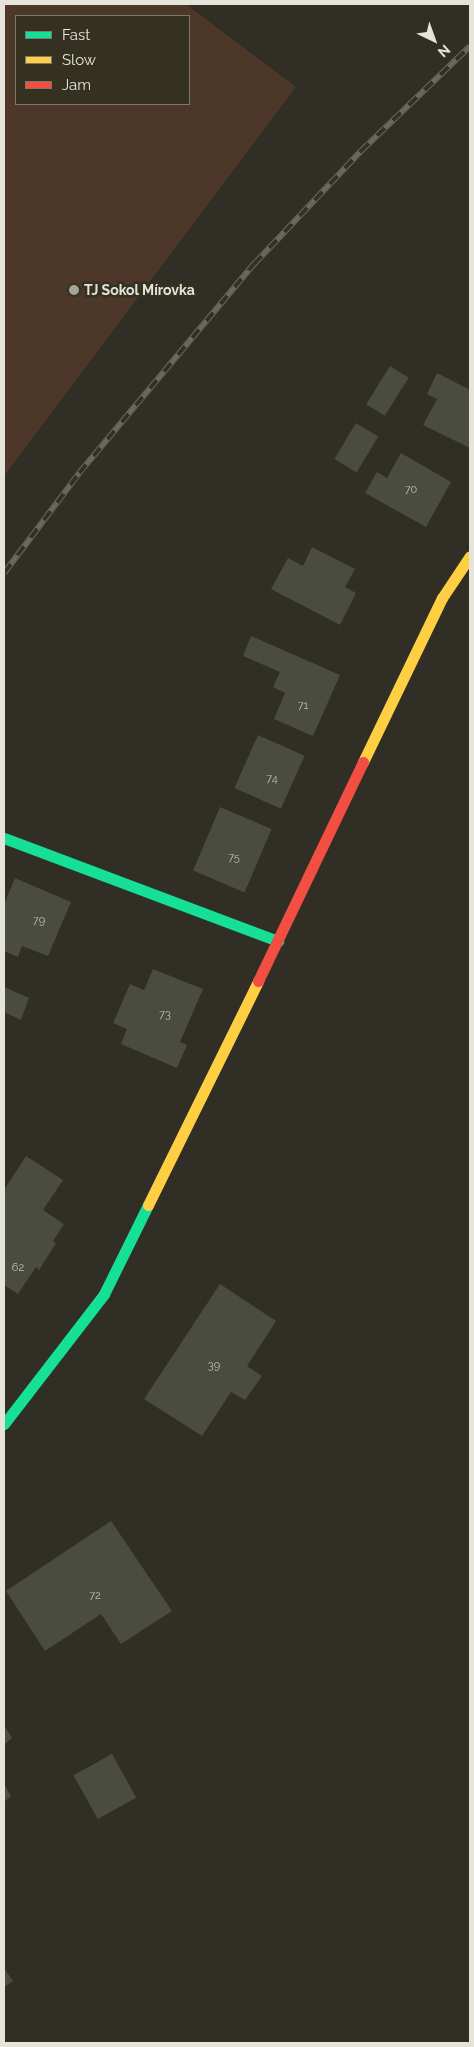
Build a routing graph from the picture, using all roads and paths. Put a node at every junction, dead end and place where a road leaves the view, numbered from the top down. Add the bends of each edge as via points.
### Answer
1 (470, 556) edge
2 (4, 838) edge
3 (278, 941) junction
4 (4, 1424) edge

1 - 3 street via 442,598
2 - 3 street
3 - 4 street via 104,1294

